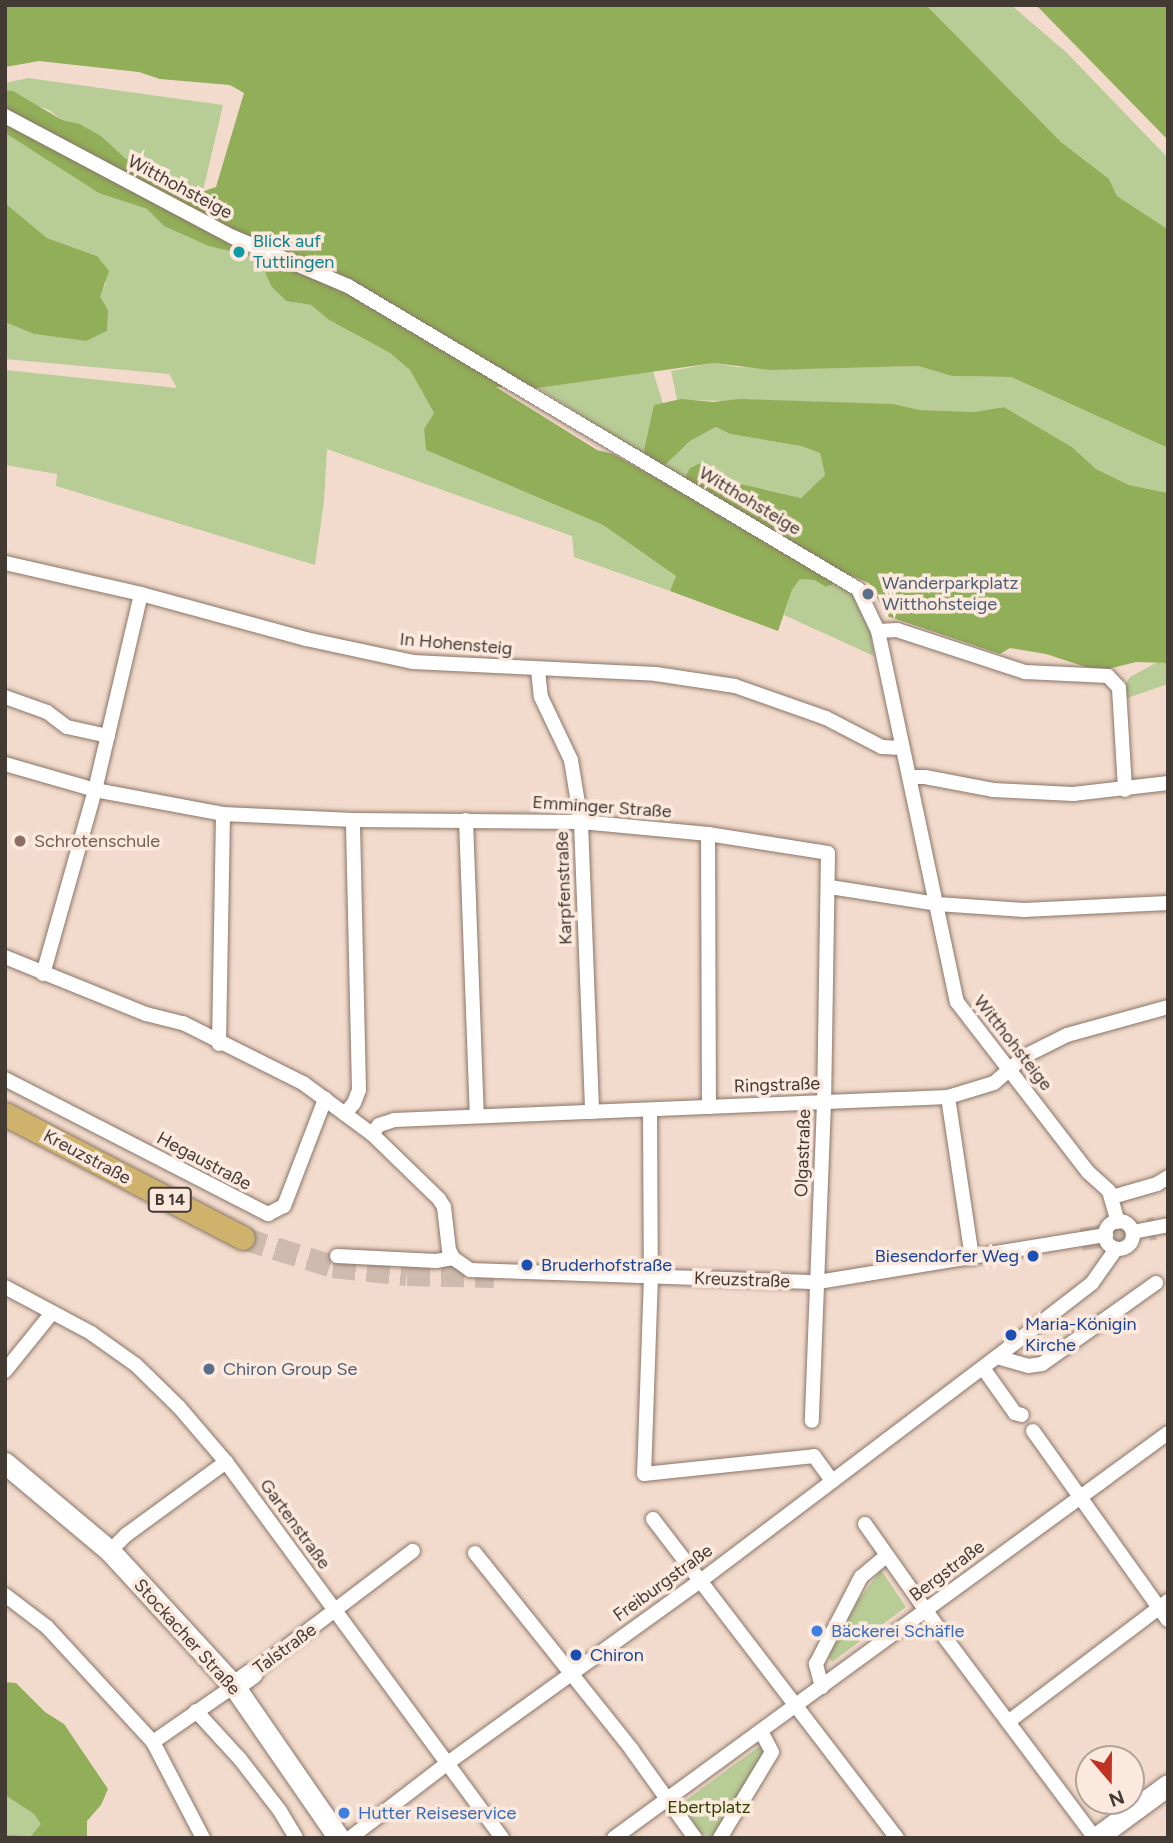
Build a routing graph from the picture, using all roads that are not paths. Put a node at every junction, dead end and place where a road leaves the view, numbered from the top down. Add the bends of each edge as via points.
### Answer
1 (5, 116) edge
2 (5, 563) edge
3 (141, 594) junction
4 (878, 631) junction
5 (538, 670) junction
6 (5, 697) edge
7 (108, 736) junction
8 (902, 748) junction
9 (5, 764) edge
10 (910, 777) junction
11 (1168, 783) edge
12 (95, 790) junction
13 (1125, 790) junction
14 (223, 814) junction
15 (353, 820) junction
16 (466, 820) junction
17 (581, 822) junction
18 (708, 834) junction
19 (830, 887) junction
20 (1168, 903) edge
21 (937, 904) junction
22 (5, 957) edge
23 (43, 974) junction
24 (1168, 1007) edge
25 (219, 1044) junction
26 (1011, 1071) junction
27 (5, 1079) edge
28 (948, 1097) junction
29 (325, 1099) junction
30 (824, 1102) junction
31 (709, 1107) junction
32 (650, 1110) junction
33 (592, 1112) junction
34 (5, 1114) edge
35 (345, 1114) junction
36 (477, 1115) junction
37 (372, 1134) junction
38 (1168, 1177) edge
39 (1112, 1197) junction
40 (1118, 1222) junction
41 (1168, 1225) edge
42 (1133, 1232) junction
43 (1106, 1234) junction
44 (243, 1238) tunnel mouth
45 (1116, 1249) junction
46 (337, 1256) dead end
47 (453, 1258) junction
48 (972, 1258) junction
49 (651, 1276) junction
50 (817, 1282) junction
51 (1156, 1283) dead end
52 (5, 1287) edge
53 (52, 1313) junction
54 (996, 1357) junction
55 (982, 1368) junction
56 (5, 1371) edge
57 (1022, 1415) dead end
58 (812, 1420) dead end
59 (1033, 1431) dead end
60 (1168, 1433) edge
61 (226, 1462) junction
62 (5, 1463) edge
63 (832, 1481) junction
64 (1079, 1496) junction
65 (653, 1519) dead end
66 (865, 1524) dead end
67 (110, 1551) junction
68 (413, 1551) dead end
69 (475, 1553) dead end
70 (886, 1556) junction
71 (699, 1582) junction
72 (5, 1595) edge
73 (1165, 1610) edge
74 (925, 1611) junction
75 (335, 1612) junction
76 (252, 1673) joint
77 (571, 1673) junction
78 (234, 1686) junction
79 (822, 1687) junction
80 (797, 1704) junction
81 (195, 1711) junction
82 (1008, 1722) junction
83 (761, 1731) junction
84 (153, 1742) junction
85 (449, 1762) junction
86 (1168, 1785) edge
87 (666, 1799) junction
88 (203, 1838) edge
89 (296, 1838) edge
90 (339, 1838) edge
91 (349, 1838) edge
92 (502, 1838) edge
93 (614, 1838) edge
94 (695, 1838) edge
95 (720, 1838) edge
96 (897, 1838) edge
97 (1095, 1838) edge

1 - 4 street, Witthohsteige via 233,237 348,286 848,581 865,599
2 - 3 street, In Hohensteig
3 - 5 street, In Hohensteig via 306,639 413,662
3 - 7 street
4 - 8 street, Witthohsteige
4 - 13 street via 897,630 1025,672 1108,676 1119,688
5 - 8 street, In Hohensteig via 656,674 735,686 826,718 882,747
5 - 17 street, Karpfenstraße via 541,697 571,760
6 - 7 street via 47,712 67,727
7 - 12 street
8 - 10 street, Witthohsteige
9 - 12 street, Emminger Straße
10 - 13 street via 993,790 1073,794
10 - 21 street, Witthohsteige
11 - 13 street
12 - 14 street, Emminger Straße
12 - 23 street
14 - 15 street, Emminger Straße
14 - 25 street
15 - 16 street, Emminger Straße
15 - 35 street via 359,1090
16 - 17 street, Emminger Straße
16 - 36 street
17 - 18 street, Emminger Straße
17 - 33 street, Karpfenstraße
18 - 19 street, Emminger Straße via 828,853
18 - 31 street
19 - 21 street
19 - 30 street, Olgastraße
20 - 21 street via 1024,910
21 - 26 street, Witthohsteige via 957,1002
22 - 23 street
23 - 25 street via 146,1014 183,1023
24 - 26 street, Ringstraße via 1067,1035 1026,1056
25 - 29 street via 303,1083
26 - 28 street, Ringstraße via 993,1083
26 - 39 street, Witthohsteige
27 - 29 street, Hegaustraße via 268,1214 284,1206
28 - 30 street, Ringstraße
28 - 48 street
29 - 35 street
30 - 31 street, Ringstraße
30 - 50 street, Olgastraße
31 - 32 street, Ringstraße
32 - 33 street, Ringstraße
32 - 49 street
33 - 36 street, Ringstraße
34 - 44 main road, Kreuzstraße / B 14
35 - 37 street
36 - 37 street, Ringstraße via 394,1120 379,1125
37 - 47 street via 444,1206
38 - 39 street
39 - 40 street
40 - 42 street via 1129,1225
40 - 43 street via 1111,1224
41 - 42 street
42 - 45 street via 1129,1245
43 - 45 street
43 - 48 street, Kreuzstraße
45 - 54 street, Freiburgstraße via 1092,1283
46 - 47 street, Kreuzstraße
47 - 49 street, Kreuzstraße via 463,1267 481,1272
48 - 50 street, Kreuzstraße
49 - 50 street, Kreuzstraße
49 - 63 street via 644,1474 814,1457
50 - 58 street, Olgastraße
51 - 54 street via 1042,1364 1028,1366
52 - 53 street, Gartenstraße
53 - 56 street
53 - 61 street, Gartenstraße via 91,1333 136,1365
54 - 55 street, Freiburgstraße
55 - 57 street via 1015,1413
55 - 63 street, Freiburgstraße
59 - 64 street
60 - 64 street, Bergstraße
61 - 67 street
61 - 75 street, Gartenstraße
62 - 67 street, Stockacher Straße
63 - 71 street, Freiburgstraße
64 - 73 street
64 - 74 street, Bergstraße
65 - 71 street
66 - 70 street
67 - 78 street, Stockacher Straße
68 - 75 street, Talstraße
69 - 77 street
70 - 74 street
70 - 79 street via 862,1577 816,1664
71 - 77 street, Freiburgstraße
71 - 80 street
72 - 84 street via 47,1627
73 - 82 street
74 - 79 street, Bergstraße
74 - 82 street
75 - 76 street, Talstraße
75 - 85 street, Gartenstraße
76 - 78 street, Talstraße
77 - 85 street, Freiburgstraße
77 - 87 street
78 - 81 street, Talstraße
78 - 90 street, Stockacher Straße
79 - 80 street, Bergstraße
80 - 83 street, Bergstraße
80 - 96 street
81 - 84 street, Talstraße
81 - 89 street via 240,1759
82 - 97 street
83 - 87 street, Bergstraße
83 - 95 street via 772,1752
84 - 88 street
85 - 91 street, Freiburgstraße
85 - 92 street, Gartenstraße
86 - 97 street
87 - 93 street, Bergstraße
87 - 94 street

